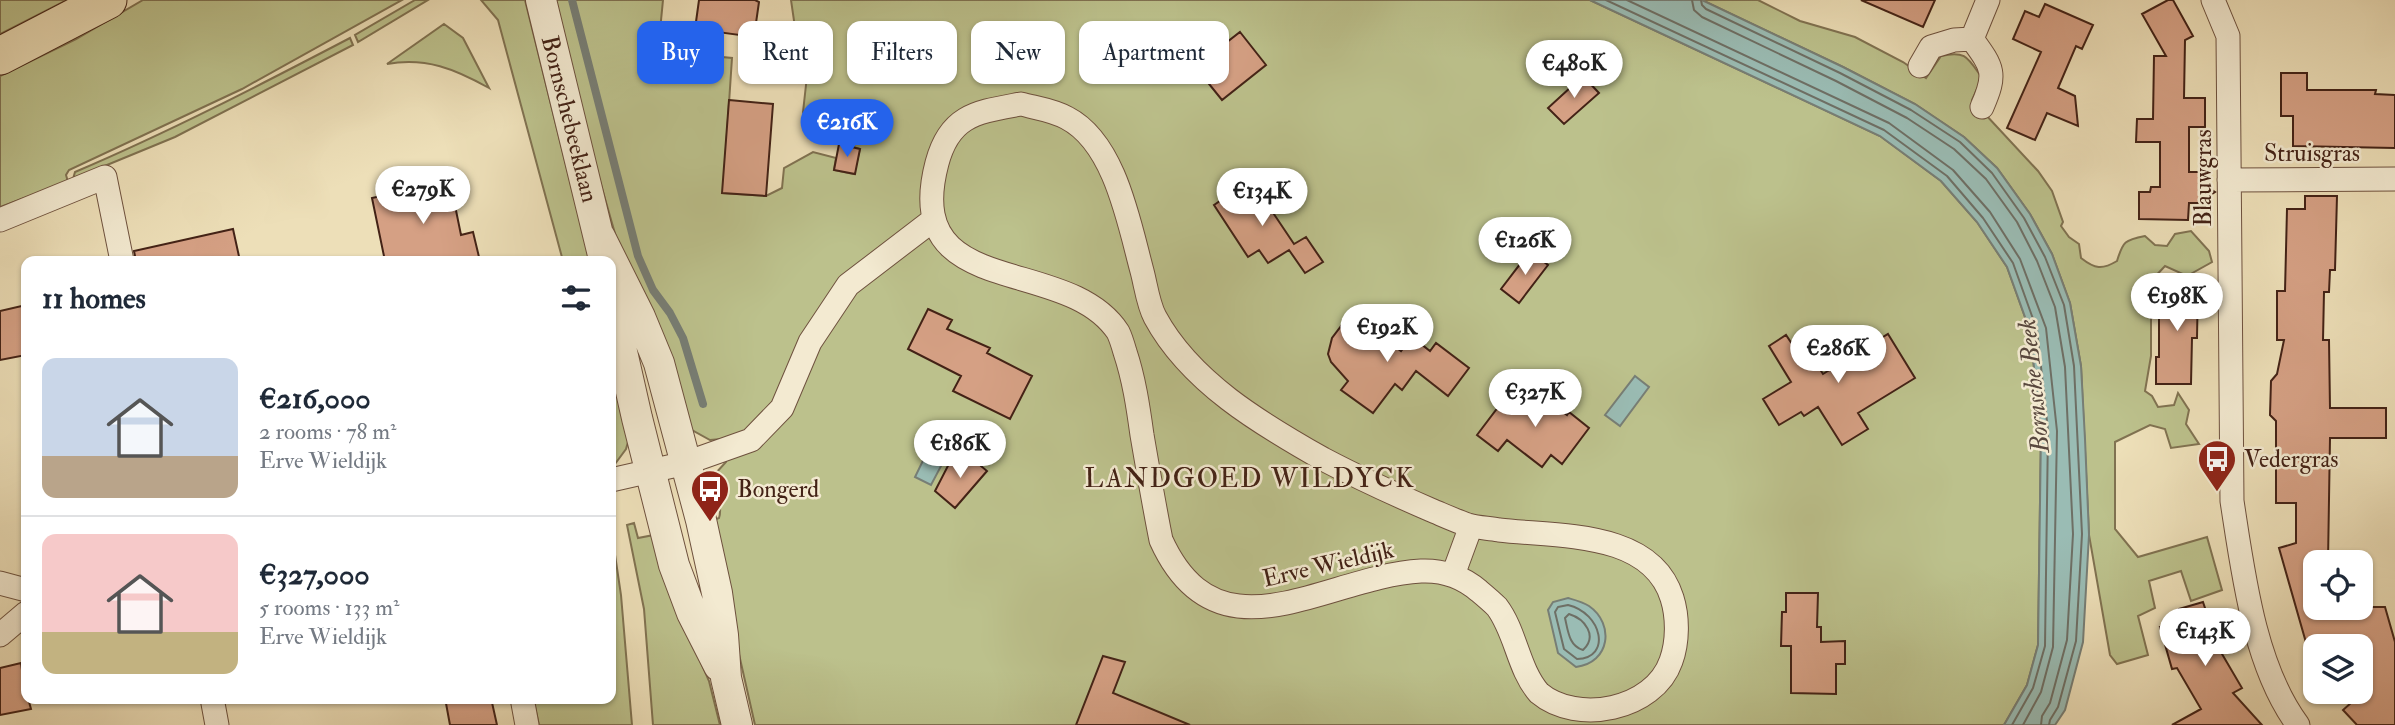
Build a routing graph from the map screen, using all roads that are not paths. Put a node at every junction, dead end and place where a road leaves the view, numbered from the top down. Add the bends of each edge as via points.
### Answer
1 (108, 0) edge
2 (541, 0) edge
3 (1988, 0) edge
4 (2213, 0) edge
5 (1972, 39) junction
6 (0, 57) edge
7 (1920, 66) dead end
8 (1982, 107) dead end
9 (2395, 179) edge
10 (2229, 180) junction
11 (0, 220) edge
12 (933, 220) junction
13 (602, 249) edge
14 (121, 256) edge
15 (616, 274) edge
16 (1154, 315) junction
17 (616, 325) edge
18 (1119, 334) junction
19 (687, 463) junction
20 (650, 472) junction
21 (616, 479) edge
22 (1471, 526) junction
23 (1453, 575) junction
24 (0, 583) edge
25 (21, 589) edge
26 (21, 617) edge
27 (0, 635) edge
28 (726, 678) junction
29 (213, 704) edge
30 (523, 704) edge
31 (217, 725) edge
32 (527, 725) edge
33 (737, 725) edge
34 (2298, 725) edge

1 - 6 main road
2 - 13 street, Bornschebeeklaan
3 - 5 street
4 - 10 street, Blauwgras via 2228,36
5 - 7 street via 1931,47
5 - 8 street via 1987,60 1993,83
9 - 10 street, Struisgras
10 - 34 street, Blauwgras via 2232,501 2243,571 2266,663 2283,705
11 - 14 street via 105,177
12 - 16 street, Erve Wieldijk via 932,181 940,151 957,124 983,111 1021,104 1069,118 1102,154 1119,190
12 - 18 street, Erve Wieldijk via 957,254 981,268 1075,295 1098,309
12 - 19 street via 848,285 810,341 782,408 751,440
15 - 19 street, Bornschebeeklaan via 659,363
16 - 18 street
16 - 22 street, Erve Wieldijk via 1204,378 1250,415 1368,483
17 - 20 street, Bornschebeeklaan
18 - 23 street, Erve Wieldijk via 1134,380 1161,540 1172,564 1203,594 1246,608 1281,604 1399,572
19 - 20 street
19 - 28 street, Bornschebeeklaan via 717,593
20 - 21 street
20 - 28 street, Bornschebeeklaan via 674,565
22 - 23 street
22 - 23 street, Erve Wieldijk via 1588,539 1647,560 1662,574 1676,611 1673,657 1665,676 1629,706 1612,712 1584,713 1560,707 1541,694 1524,669 1497,608 1471,584
24 - 25 street
26 - 27 street
28 - 33 street, Bornschebeeklaan
29 - 31 street
30 - 32 street

